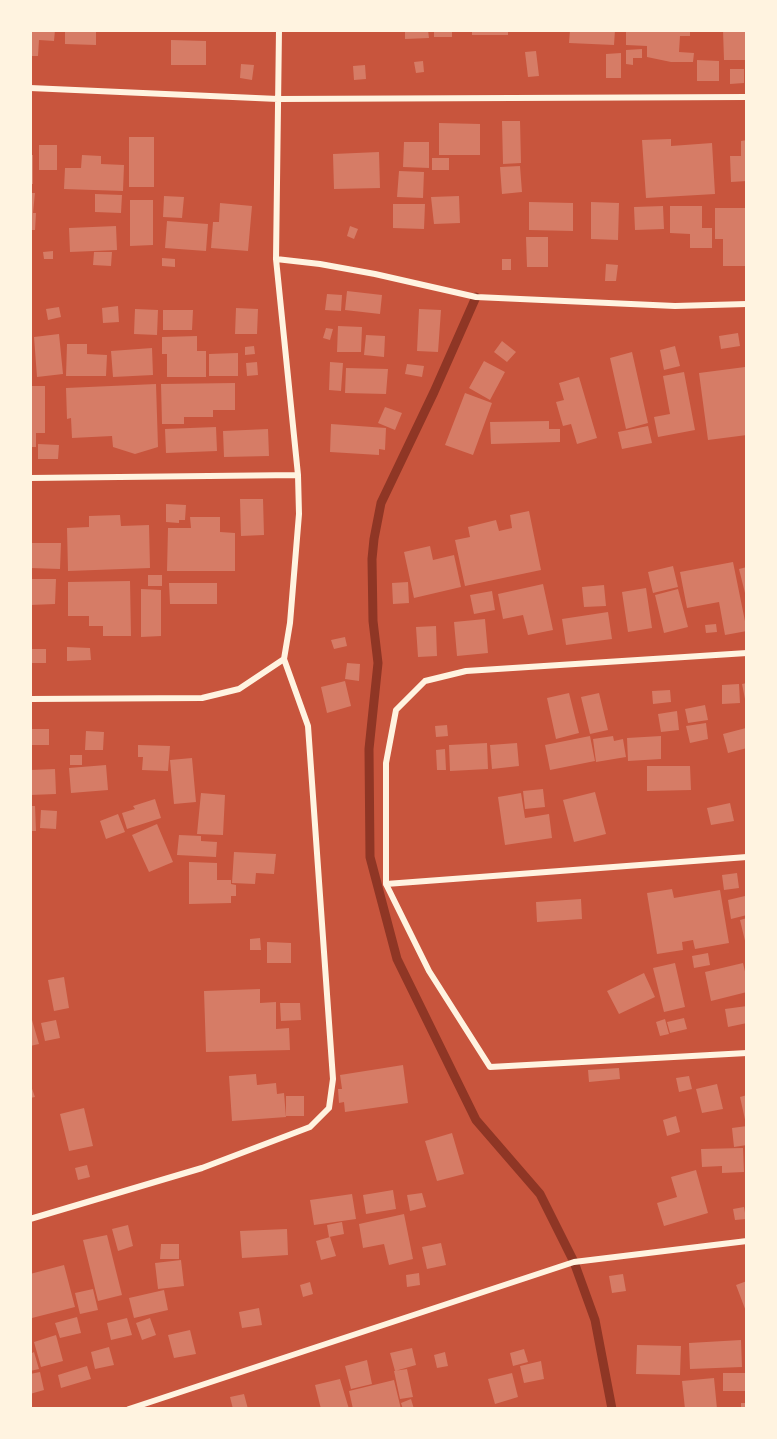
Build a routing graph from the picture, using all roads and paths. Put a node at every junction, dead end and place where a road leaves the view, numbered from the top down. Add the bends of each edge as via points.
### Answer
1 (279, 30) edge
2 (30, 88) edge
3 (747, 97) edge
4 (278, 99) junction
5 (276, 259) junction
6 (747, 304) edge
7 (298, 475) junction
8 (30, 478) edge
9 (747, 653) edge
10 (284, 659) junction
11 (30, 699) edge
12 (747, 857) edge
13 (386, 884) junction
14 (747, 1053) edge
15 (30, 1219) edge
16 (747, 1241) edge
17 (129, 1409) edge

1 - 4 street
2 - 4 street
3 - 4 street
4 - 5 street
5 - 6 street via 375,274 476,297 675,306
5 - 7 street
7 - 8 street
7 - 10 street via 299,514
9 - 13 street via 466,671 425,681 396,710 386,762
10 - 11 street via 239,688 202,698
10 - 15 street via 308,726 333,1079 329,1108 310,1127 202,1168
12 - 13 street
13 - 14 street via 429,971 490,1067
16 - 17 street via 574,1262

